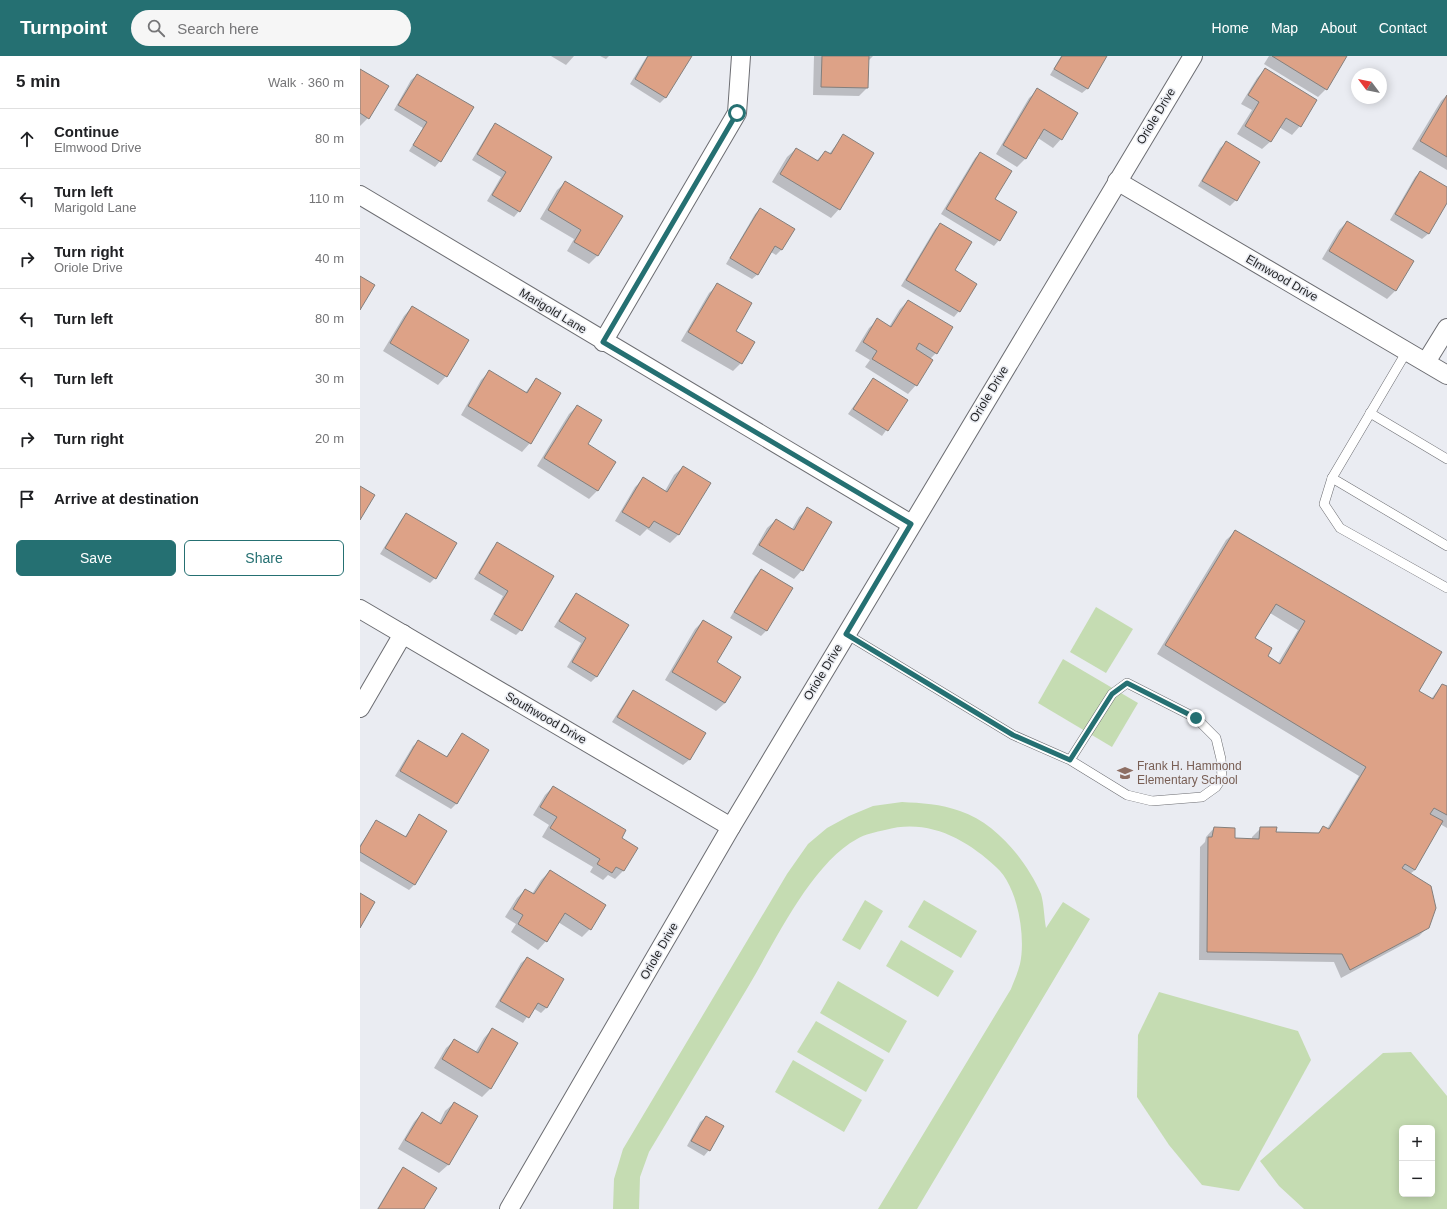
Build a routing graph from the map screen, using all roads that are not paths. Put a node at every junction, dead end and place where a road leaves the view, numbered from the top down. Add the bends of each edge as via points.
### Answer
1 (741, 56) edge
2 (1193, 56) edge
3 (1118, 181) junction
4 (360, 195) edge
5 (1447, 328) edge
6 (603, 342) junction
7 (1407, 351) junction
8 (1426, 362) junction
9 (1447, 375) edge
10 (1370, 413) junction
11 (1447, 459) edge
12 (1332, 478) junction
13 (911, 524) junction
14 (1447, 546) edge
15 (1447, 588) edge
16 (360, 609) edge
17 (403, 634) junction
18 (846, 634) junction
19 (360, 708) edge
20 (1070, 760) junction
21 (731, 827) junction
22 (509, 1209) edge

1 - 6 street via 737,113
2 - 3 street, Oriole Drive
3 - 7 street, Elmwood Drive
3 - 13 street, Oriole Drive
4 - 6 street, Marigold Lane
5 - 8 street
6 - 13 street, Marigold Lane
7 - 8 street, Elmwood Drive
7 - 10 lane
8 - 9 street, Elmwood Drive
10 - 11 lane
10 - 12 lane
12 - 14 lane
12 - 15 lane via 1324,504 1340,528
13 - 18 street, Oriole Drive
16 - 17 street, Southwood Drive
17 - 19 street
17 - 21 street, Southwood Drive
18 - 20 lane via 1013,735
18 - 21 street, Oriole Drive
20 - 20 lane via 1127,795 1152,801 1202,797 1216,788 1222,778 1216,738 1196,718 1127,683 1112,694
21 - 22 street, Oriole Drive

